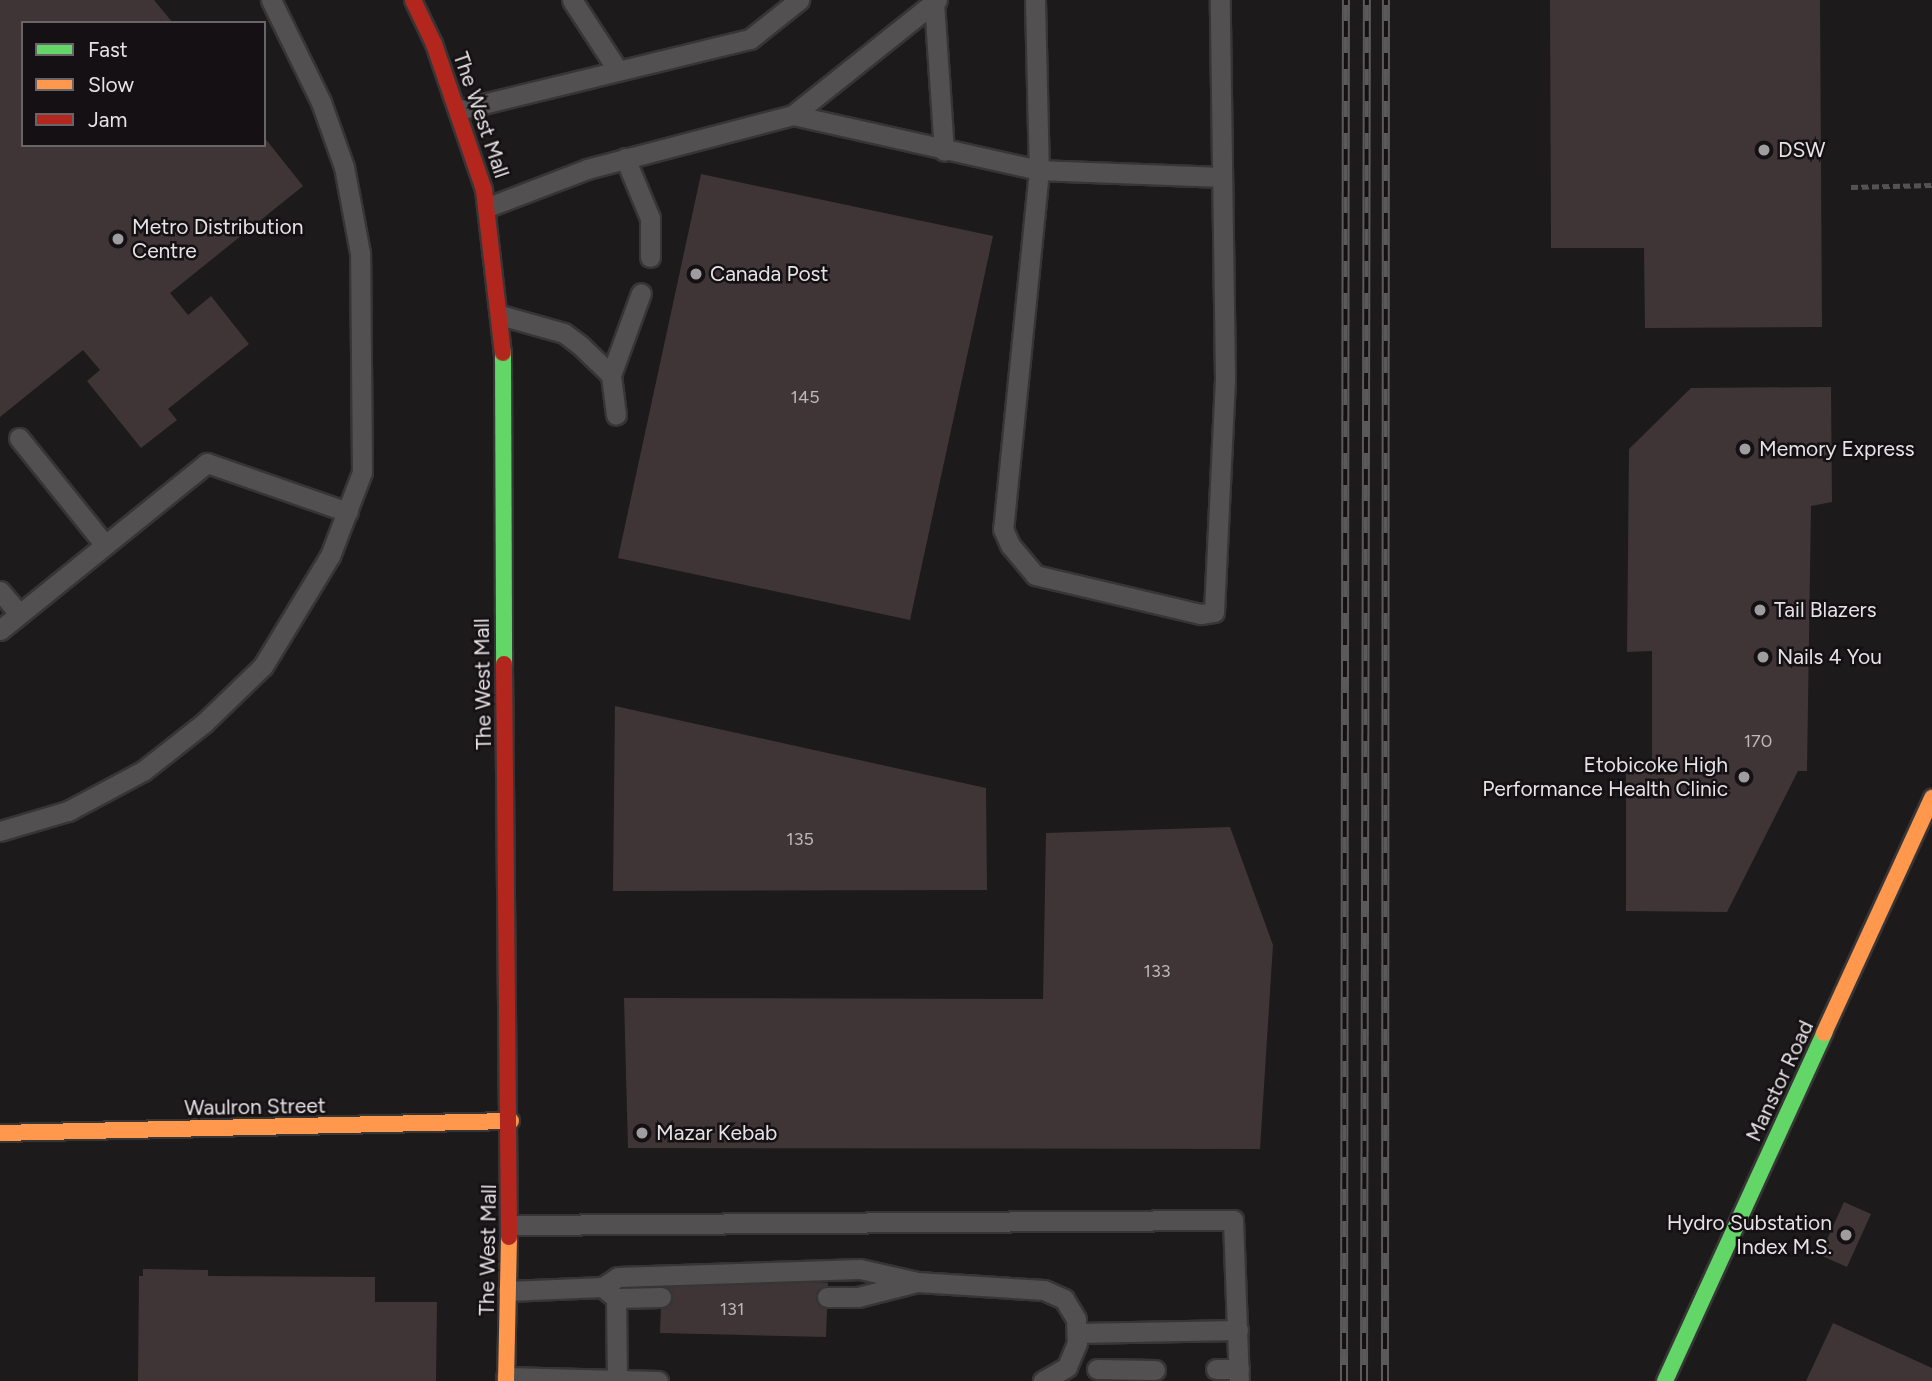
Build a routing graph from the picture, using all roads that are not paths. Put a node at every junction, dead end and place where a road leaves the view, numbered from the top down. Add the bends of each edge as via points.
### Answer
1 (271, 0) edge
2 (413, 0) edge
3 (572, 0) edge
4 (799, 0) edge
5 (1035, 0) edge
6 (1220, 0) edge
7 (936, 1) edge
8 (617, 69) junction
9 (457, 110) junction
10 (793, 115) junction
11 (944, 151) junction
12 (625, 158) junction
13 (1039, 170) junction
14 (1220, 177) junction
15 (488, 207) junction
16 (650, 257) dead end
17 (641, 293) dead end
18 (500, 315) junction
19 (611, 375) junction
20 (616, 415) dead end
21 (19, 438) dead end
22 (348, 512) junction
23 (105, 545) junction
24 (0, 591) edge
25 (19, 614) junction
26 (0, 630) edge
27 (1932, 799) edge
28 (0, 831) edge
29 (511, 1121) junction
30 (0, 1133) edge
31 (510, 1225) junction
32 (917, 1282) junction
33 (508, 1291) junction
34 (609, 1292) junction
35 (661, 1297) dead end
36 (827, 1297) dead end
37 (1238, 1330) junction
38 (1077, 1333) junction
39 (1066, 1367) junction
40 (1216, 1369) dead end
41 (1155, 1370) dead end
42 (1102, 1375) edge
43 (1239, 1375) edge
44 (506, 1379) edge
45 (617, 1379) junction
46 (658, 1381) edge
47 (1043, 1381) edge
48 (1665, 1381) edge

1 - 22 lane via 321,102 339,154 360,253 362,472
2 - 9 main road, The West Mall
3 - 8 lane
4 - 8 lane via 750,39
5 - 13 lane
6 - 14 lane
7 - 10 lane
7 - 11 lane
8 - 9 lane
9 - 15 main road, The West Mall
10 - 11 lane
10 - 12 lane
11 - 13 lane
12 - 15 lane
12 - 16 lane via 650,218
13 - 14 lane
13 - 14 lane via 1003,528 1010,545 1035,575 1200,614 1214,612 1225,377
15 - 18 main road, The West Mall
17 - 19 lane
18 - 19 lane via 564,333
18 - 29 main road, The West Mall via 505,386 503,612
19 - 20 lane
21 - 23 lane
22 - 23 lane via 207,463
22 - 28 lane via 330,556 263,666 204,723 143,771 68,811
23 - 25 lane
24 - 25 lane
25 - 26 lane
27 - 48 main road, Manstor Road
29 - 30 main road, Waulron Street
29 - 31 main road, The West Mall
31 - 33 main road, The West Mall
31 - 37 lane via 1233,1220
32 - 34 lane via 860,1269 618,1277
32 - 36 lane via 859,1297
32 - 38 lane via 1044,1290 1064,1299 1076,1319
33 - 34 lane
33 - 44 main road, The West Mall
34 - 35 lane
34 - 45 lane
37 - 38 lane
37 - 43 lane
38 - 39 lane
39 - 42 lane
39 - 47 lane
40 - 43 lane
41 - 42 lane
44 - 45 lane
45 - 46 lane

